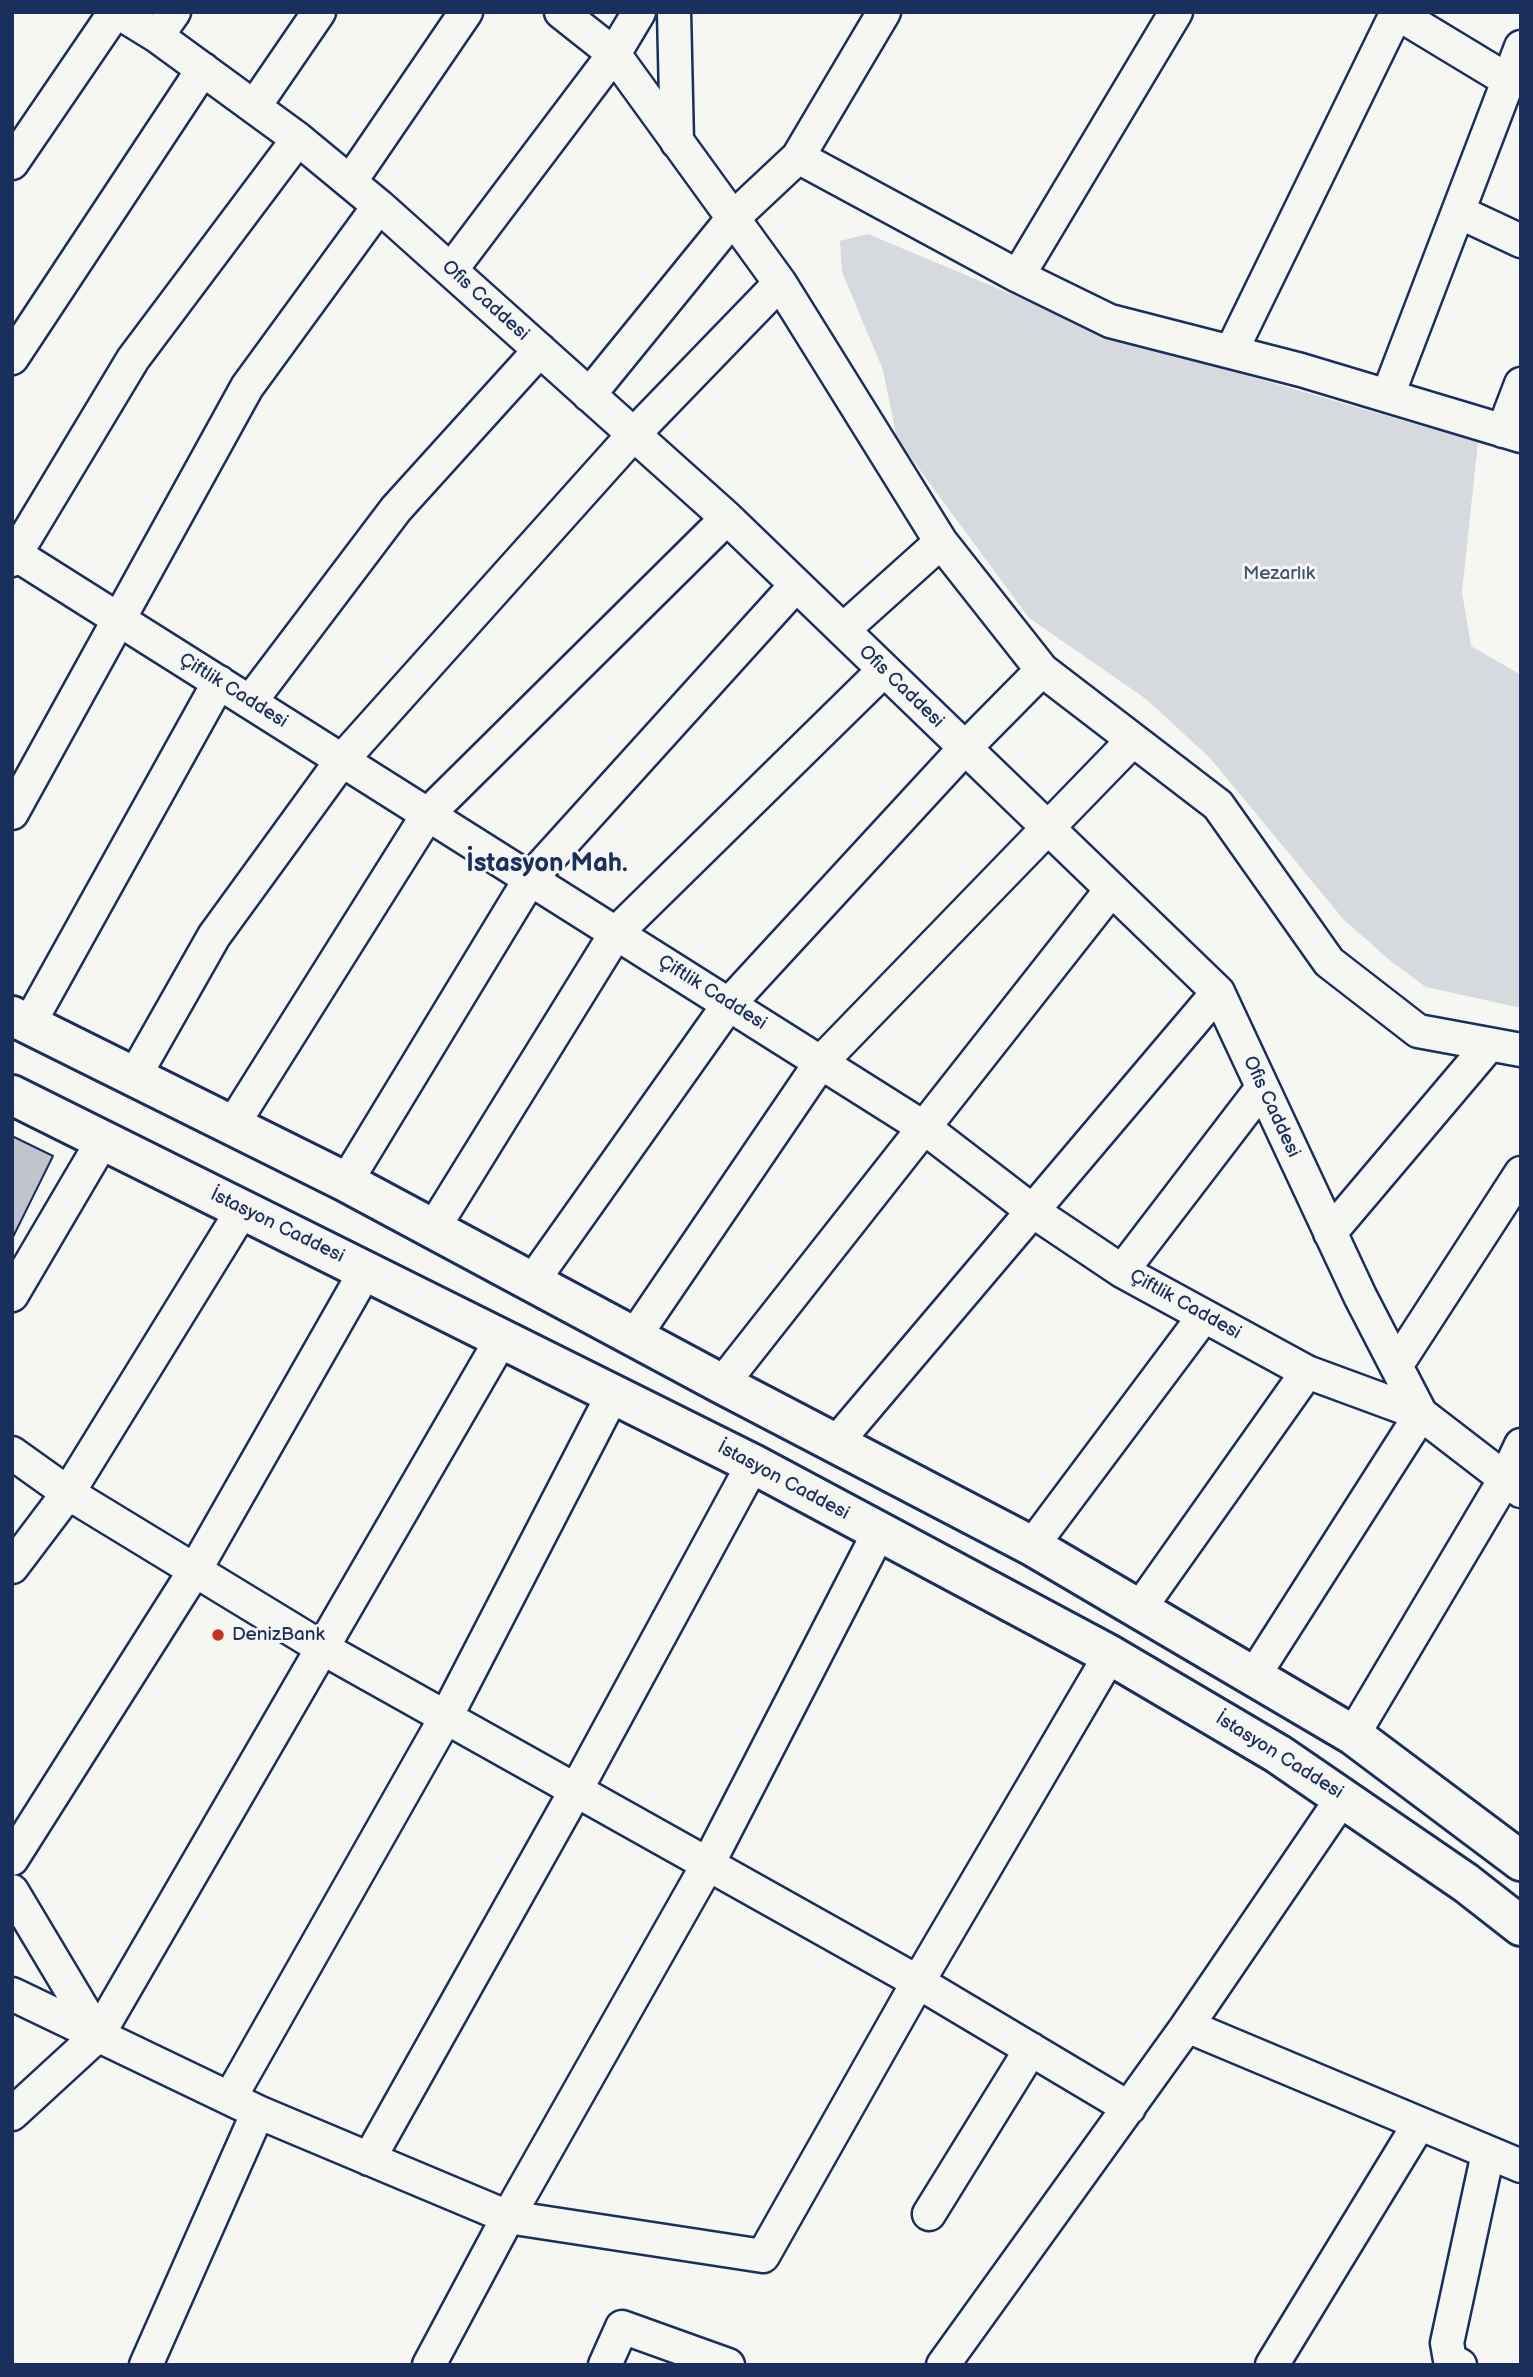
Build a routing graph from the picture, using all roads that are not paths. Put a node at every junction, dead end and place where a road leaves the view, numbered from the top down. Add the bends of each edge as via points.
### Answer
1 (117, 12) edge
2 (319, 12) edge
3 (466, 12) edge
4 (561, 12) edge
5 (639, 12) edge
6 (674, 12) edge
7 (884, 12) edge
8 (1176, 12) edge
9 (1396, 13) edge
10 (166, 24) edge
11 (1521, 47) edge
12 (614, 54) junction
13 (203, 69) junction
14 (1509, 80) junction
15 (254, 107) junction
16 (298, 139) junction
17 (677, 142) junction
18 (798, 157) junction
19 (12, 163) edge
20 (350, 182) junction
21 (379, 206) junction
22 (1459, 212) junction
23 (733, 218) junction
24 (1521, 241) edge
25 (451, 270) junction
26 (1018, 276) junction
27 (780, 283) junction
28 (540, 350) junction
29 (1231, 352) junction
30 (12, 358) edge
31 (1521, 384) edge
32 (589, 395) junction
33 (1388, 396) junction
34 (1512, 433) edge
35 (634, 434) junction
36 (727, 518) junction
37 (941, 542) junction
38 (13, 555) edge
39 (796, 585) junction
40 (117, 618) junction
41 (843, 630) junction
42 (884, 670) junction
43 (1042, 670) junction
44 (219, 682) junction
45 (250, 702) junction
46 (1133, 740) junction
47 (964, 749) junction
48 (342, 760) junction
49 (12, 813) edge
50 (428, 814) junction
51 (1046, 830) junction
52 (530, 879) junction
53 (1111, 890) junction
54 (616, 933) junction
55 (1217, 992) junction
56 (729, 1004) junction
57 (20, 1020) edge
58 (1489, 1045) junction
59 (1521, 1050) edge
60 (821, 1062) junction
61 (134, 1077) junction
62 (1262, 1087) junction
63 (12, 1095) edge
64 (232, 1126) junction
65 (926, 1129) junction
66 (103, 1140) junction
67 (1521, 1173) edge
68 (346, 1182) junction
69 (243, 1209) junction
70 (1034, 1212) junction
71 (433, 1229) junction
72 (1330, 1233) junction
73 (366, 1270) junction
74 (1122, 1270) junction
75 (533, 1282) junction
76 (12, 1295) edge
77 (1204, 1316) junction
78 (634, 1337) junction
79 (502, 1338) junction
80 (1396, 1366) junction
81 (1307, 1372) junction
82 (722, 1384) junction
83 (614, 1394) junction
84 (1421, 1414) junction
85 (835, 1444) junction
86 (1521, 1445) edge
87 (12, 1453) edge
88 (752, 1464) junction
89 (1513, 1485) edge
90 (68, 1493) junction
91 (879, 1532) junction
92 (1032, 1546) junction
93 (12, 1567) edge
94 (195, 1570) junction
95 (1140, 1608) junction
96 (324, 1648) junction
97 (1110, 1655) junction
98 (1255, 1674) junction
99 (446, 1717) junction
100 (1353, 1735) junction
101 (576, 1790) junction
102 (1343, 1797) junction
103 (12, 1859) edge
104 (1521, 1861) edge
105 (708, 1864) junction
106 (12, 1891) edge
107 (1521, 1926) edge
108 (918, 1982) junction
109 (12, 1994) edge
110 (1188, 2026) junction
111 (98, 2035) junction
112 (1031, 2049) junction
113 (230, 2098) junction
114 (1129, 2108) junction
115 (258, 2112) junction
116 (12, 2114) edge
117 (1419, 2124) junction
118 (1488, 2153) junction
119 (369, 2159) junction
120 (1521, 2166) edge
121 (929, 2214) dead end
122 (508, 2217) junction
123 (146, 2365) edge
124 (429, 2365) edge
125 (605, 2365) edge
126 (728, 2365) edge
127 (943, 2365) edge
128 (1272, 2365) edge
129 (1460, 2365) edge

1 - 10 street, Ofis Caddesi
1 - 19 street
2 - 15 street
3 - 20 street
4 - 12 street
5 - 12 street
6 - 17 street
7 - 18 street
8 - 26 street
9 - 14 street
9 - 29 street
10 - 13 street, Ofis Caddesi
11 - 14 street
12 - 17 street
12 - 25 street
13 - 15 street, Ofis Caddesi
13 - 30 street
14 - 22 street
15 - 16 street, Ofis Caddesi
16 - 20 street, Ofis Caddesi
16 - 38 street via 133,359
17 - 23 street
18 - 23 street
18 - 26 street
20 - 21 street, Ofis Caddesi
21 - 25 street, Ofis Caddesi
21 - 40 street via 247,387
22 - 24 street
22 - 33 street
23 - 27 street
23 - 32 street
25 - 28 street, Ofis Caddesi
26 - 29 street via 1110,321
27 - 35 street
27 - 37 street
28 - 32 street, Ofis Caddesi
28 - 45 street via 396,509
29 - 33 street
31 - 34 street
32 - 35 street, Ofis Caddesi
33 - 34 street
35 - 36 street, Ofis Caddesi
35 - 48 street
36 - 39 street, Ofis Caddesi
36 - 50 street
37 - 41 street
37 - 43 street
38 - 40 street, Çiftlik Caddesi
39 - 41 street, Ofis Caddesi
39 - 52 street
40 - 44 street, Çiftlik Caddesi
40 - 49 street
41 - 42 street, Ofis Caddesi
42 - 47 street, Ofis Caddesi
42 - 54 street
43 - 46 street
43 - 47 street
44 - 45 street, Çiftlik Caddesi
44 - 57 street
45 - 48 street, Çiftlik Caddesi
46 - 51 street
46 - 58 street via 1218,805 1329,962 1418,1031
47 - 51 street, Ofis Caddesi
47 - 56 street
48 - 50 street, Çiftlik Caddesi
48 - 61 street via 214,936
50 - 52 street, Çiftlik Caddesi
50 - 64 street
51 - 53 street, Ofis Caddesi
51 - 60 street
52 - 54 street, Çiftlik Caddesi
52 - 68 street
53 - 55 street, Ofis Caddesi
53 - 65 street
54 - 56 street, Çiftlik Caddesi
54 - 71 street
55 - 62 street, Ofis Caddesi
55 - 70 street
56 - 60 street, Çiftlik Caddesi
56 - 75 street
57 - 61 main road
58 - 59 street
58 - 72 street
60 - 65 street, Çiftlik Caddesi
60 - 78 street
61 - 64 main road
62 - 72 street, Ofis Caddesi
62 - 74 street
63 - 66 main road, İstasyon Caddesi
64 - 68 main road
65 - 70 street, Çiftlik Caddesi
65 - 82 street
66 - 69 main road, İstasyon Caddesi
66 - 76 street
67 - 80 street
68 - 71 main road
69 - 73 main road, İstasyon Caddesi
69 - 90 street
70 - 74 street, Çiftlik Caddesi
70 - 85 street
71 - 75 main road
72 - 80 street, Ofis Caddesi
73 - 79 main road, İstasyon Caddesi
73 - 94 street
74 - 77 street, Çiftlik Caddesi
75 - 78 main road
77 - 81 street, Çiftlik Caddesi
77 - 92 street
78 - 82 main road
79 - 83 main road, İstasyon Caddesi
79 - 96 street
80 - 84 street, Ofis Caddesi
81 - 84 street, Çiftlik Caddesi
81 - 95 street
82 - 85 main road
83 - 88 main road, İstasyon Caddesi
83 - 99 street
84 - 89 street, Ofis Caddesi
84 - 98 street
85 - 92 main road
86 - 89 street
87 - 90 street
88 - 91 main road, İstasyon Caddesi
88 - 101 street
89 - 100 street
90 - 93 street
90 - 94 street
91 - 97 main road, İstasyon Caddesi
91 - 105 street
92 - 95 main road
94 - 96 street
94 - 103 street
95 - 98 main road
96 - 99 street
96 - 111 street
97 - 102 main road, İstasyon Caddesi via 1268,1747
97 - 108 street
98 - 100 main road
99 - 101 street
99 - 113 street
100 - 104 main road
101 - 105 street
101 - 119 street
102 - 107 main road, İstasyon Caddesi
102 - 110 street
105 - 108 street
105 - 122 street
106 - 111 street
108 - 112 street
108 - 122 street via 763,2256
109 - 111 street
110 - 114 street
110 - 117 street
111 - 113 street
111 - 116 street
112 - 114 street
112 - 121 street
113 - 115 street
114 - 127 street
115 - 119 street
115 - 123 street
117 - 118 street
117 - 128 street
118 - 120 street
118 - 129 street via 1447,2343 1450,2360
119 - 122 street
122 - 124 street
125 - 126 street via 622,2327

